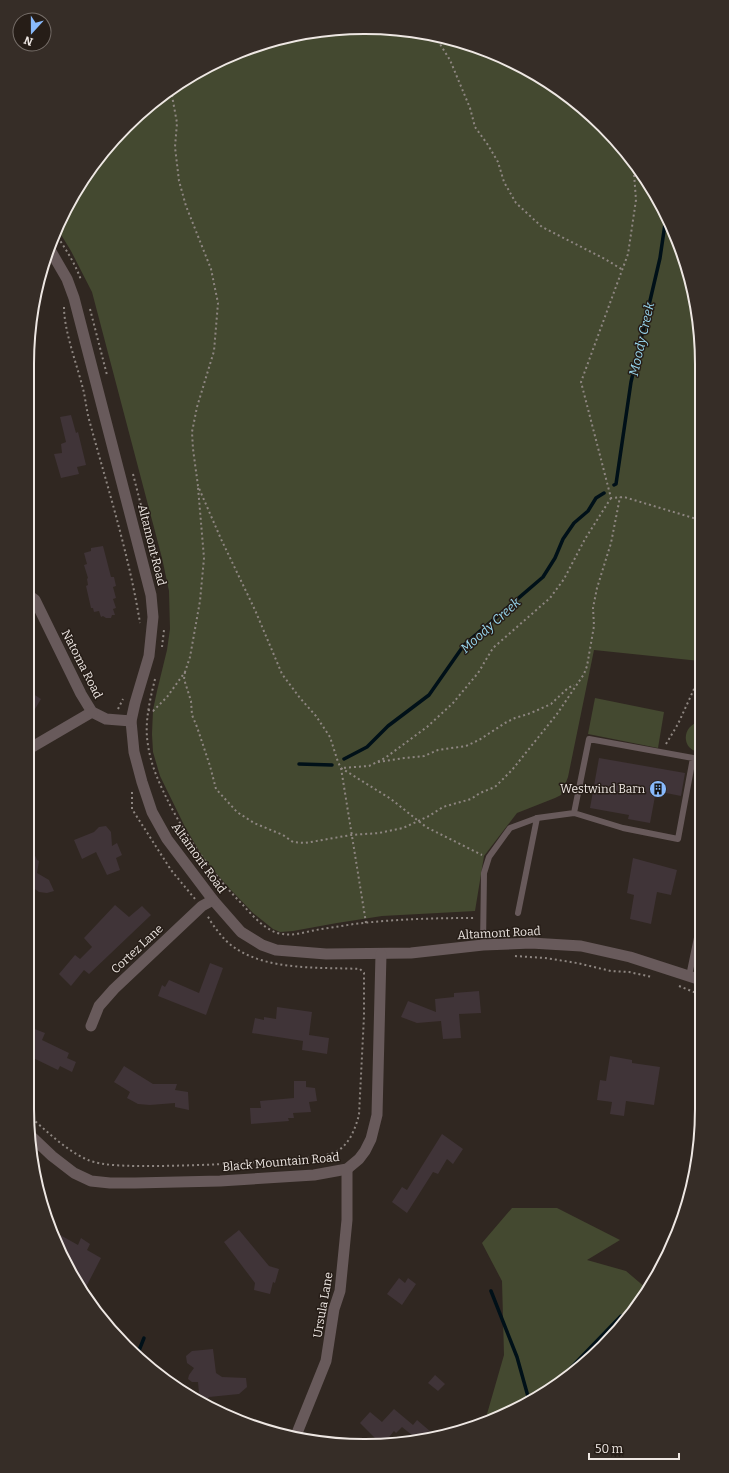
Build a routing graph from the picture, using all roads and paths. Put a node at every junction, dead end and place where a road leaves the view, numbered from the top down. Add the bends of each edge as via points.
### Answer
1 (439, 42) edge
2 (172, 96) edge
3 (634, 174) edge
4 (59, 238) edge
5 (53, 254) edge
6 (623, 270) junction
7 (83, 286) dead end
8 (64, 300) dead end
9 (89, 306) dead end
10 (108, 381) dead end
11 (132, 470) dead end
12 (198, 486) junction
13 (620, 497) junction
14 (611, 498) junction
15 (695, 519) edge
16 (158, 574) dead end
17 (34, 599) edge
18 (141, 628) dead end
19 (164, 630) dead end
20 (162, 649) dead end
21 (185, 672) junction
22 (155, 678) dead end
23 (576, 685) junction
24 (695, 687) edge
25 (125, 697) dead end
26 (135, 704) junction
27 (148, 710) junction
28 (92, 712) junction
29 (118, 721) junction
30 (131, 721) junction
31 (34, 746) edge
32 (659, 752) junction
33 (375, 763) junction
34 (341, 768) junction
35 (132, 787) dead end
36 (574, 813) junction
37 (537, 818) junction
38 (419, 821) junction
39 (351, 835) junction
40 (489, 857) junction
41 (213, 900) junction
42 (202, 906) junction
43 (518, 913) dead end
44 (484, 918) junction
45 (366, 923) junction
46 (483, 945) junction
47 (695, 947) edge
48 (381, 954) junction
49 (512, 956) dead end
50 (689, 976) junction
51 (695, 978) edge
52 (658, 979) dead end
53 (678, 986) dead end
54 (695, 993) edge
55 (91, 1026) dead end
56 (35, 1121) edge
57 (36, 1140) edge
58 (347, 1169) junction
59 (297, 1432) edge

1 - 6 path via 450,60 475,127 498,162 504,182 516,203 542,226
2 - 12 path via 177,123 175,147 179,181 211,269 218,303 214,351 192,432
3 - 6 path via 636,200
4 - 7 path via 77,269
5 - 26 street, Altamont Road via 74,298 151,595 153,617 149,656
6 - 14 path via 580,382
8 - 18 path via 69,338 112,498
9 - 10 path
11 - 16 path
12 - 21 path via 204,558 200,601
12 - 34 path via 282,674 330,737
13 - 14 path
13 - 15 path
13 - 23 path via 611,543 593,608 594,626 587,666
14 - 33 path via 564,579 550,598 493,648 478,673 453,703 427,727
17 - 28 street, Natoma Road
19 - 20 path
21 - 27 path via 161,704 153,710
21 - 39 path via 184,680 192,715 198,727 216,789 237,812 293,842 305,843
22 - 27 path
23 - 33 path via 568,688 551,704 504,723 466,746 438,750 424,756
23 - 38 path via 557,714 495,787 471,799 443,807
24 - 32 path via 669,742
25 - 29 path via 118,709
26 - 27 path
26 - 30 street, Altamont Road
27 - 45 path via 148,745 159,784 187,836 204,861 257,921 281,934
28 - 29 street, Natoma Road via 106,719
28 - 31 street
29 - 30 street, Natoma Road
30 - 41 street, Altamont Road via 134,752 152,812 167,839
32 - 36 lane via 589,739
32 - 36 lane via 693,758 678,839 623,828
33 - 34 path via 369,766
34 - 38 path via 391,798
34 - 39 path
35 - 42 path via 132,809 170,870
36 - 37 lane
37 - 40 lane via 510,828
37 - 43 lane
38 - 39 path via 394,831
38 - 40 path via 426,827
39 - 45 path
40 - 44 lane via 484,873
41 - 42 street, Cortez Lane
41 - 48 street, Altamont Road via 241,932 276,950 326,954
42 - 55 street, Cortez Lane via 98,1006
42 - 56 path via 214,926 234,947 260,960 308,968 360,969 364,973 359,1115 348,1140 336,1152 314,1157 232,1164 119,1166 89,1161 72,1152
44 - 45 path via 430,918
44 - 46 lane
46 - 48 street, Altamont Road
46 - 50 street, Altamont Road via 531,943 581,946 630,956
47 - 50 lane
48 - 58 street, Black Mountain Road via 377,1115 365,1151
49 - 52 path via 551,959
50 - 51 street, Altamont Road
53 - 54 path
57 - 58 street, Black Mountain Road via 74,1173 91,1181 110,1183 220,1181 314,1175
58 - 59 street, Ursula Lane via 348,1220 340,1291 334,1309 326,1361

